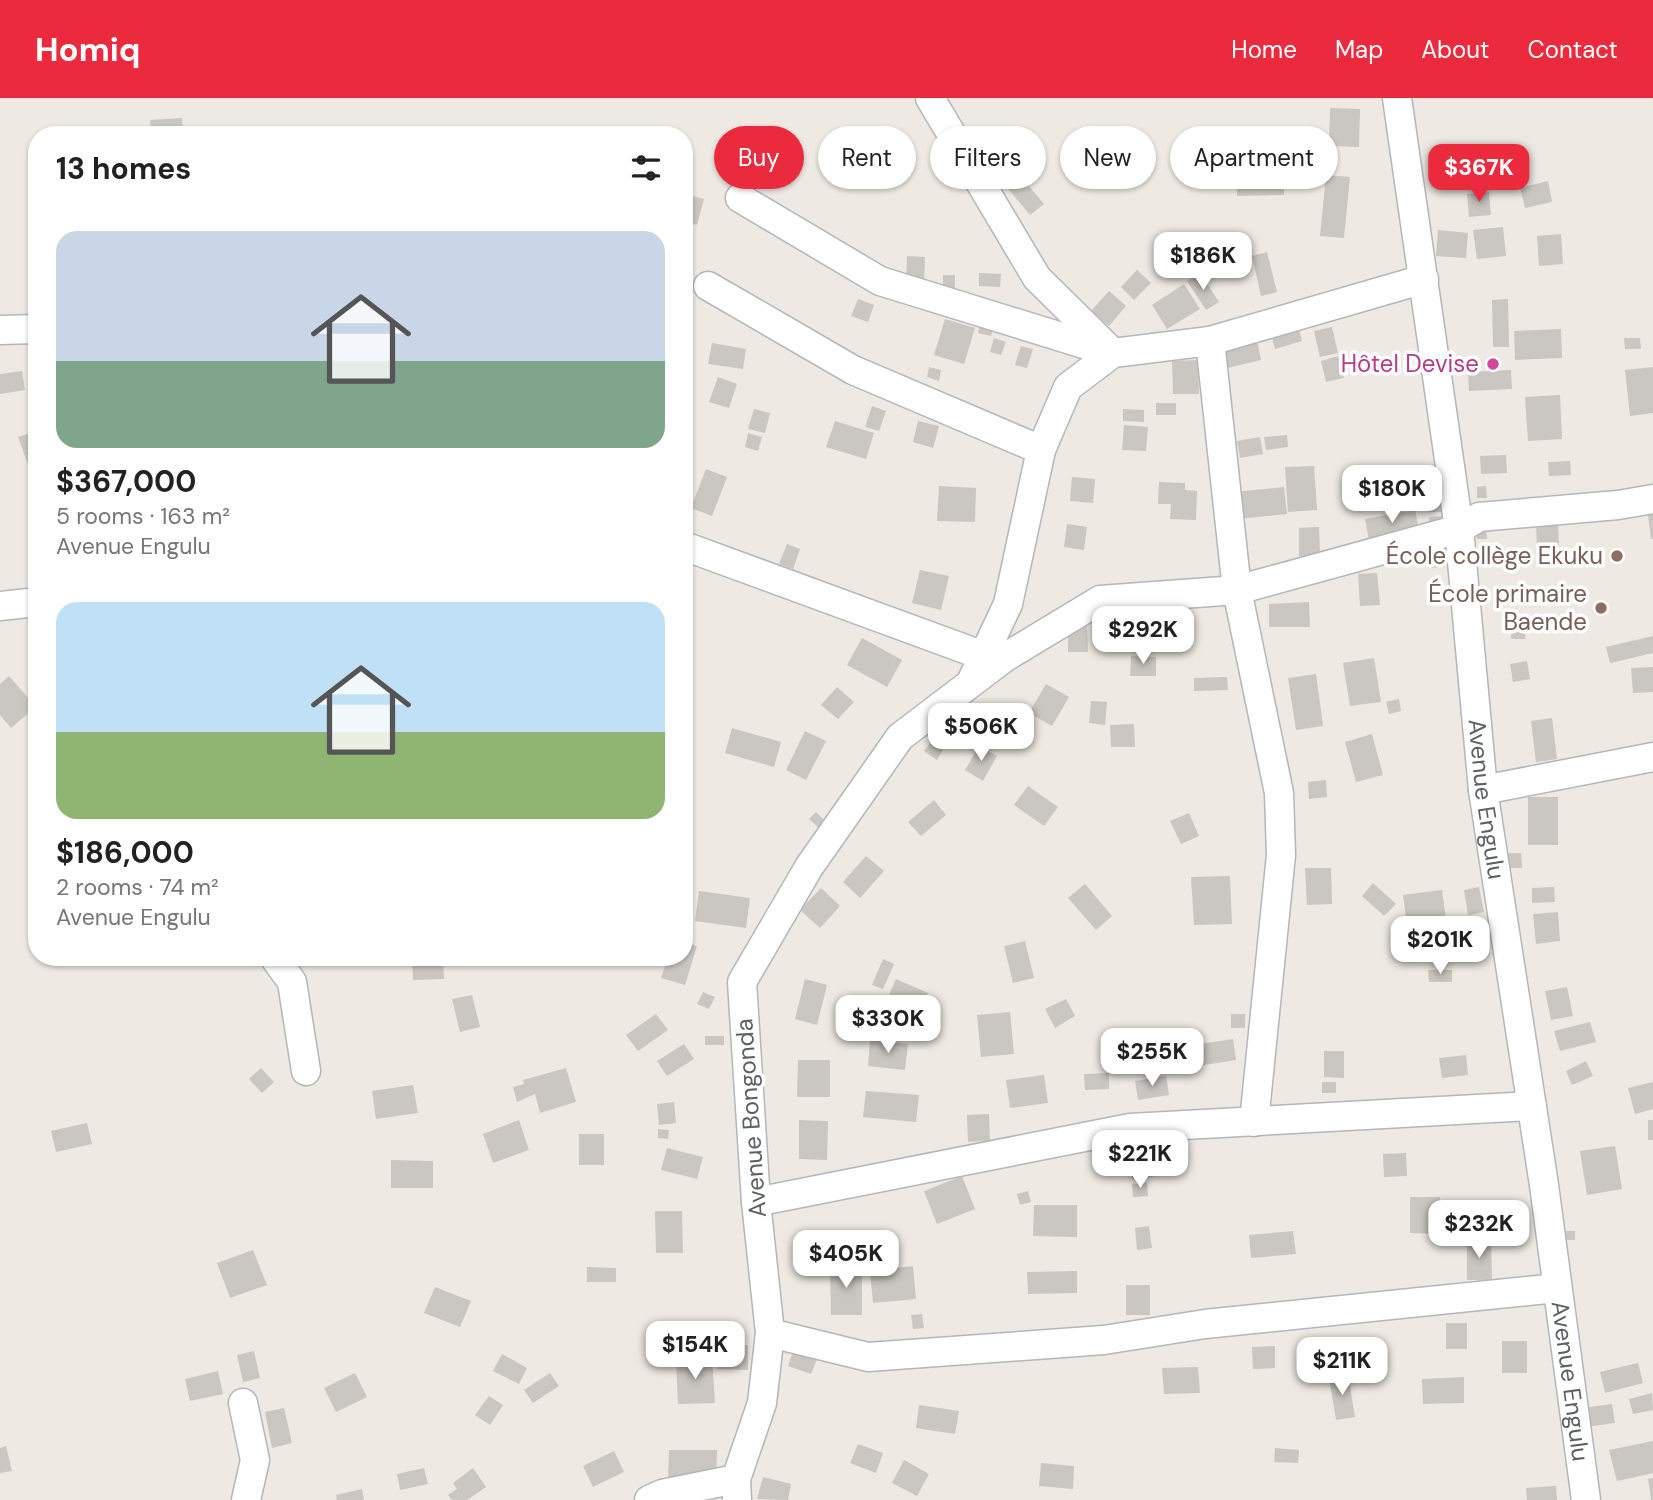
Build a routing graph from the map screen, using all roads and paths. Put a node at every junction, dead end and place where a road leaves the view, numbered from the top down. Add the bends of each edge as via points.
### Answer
1 (930, 98) edge
2 (1397, 98) edge
3 (740, 198) dead end
4 (1424, 279) junction
5 (708, 286) dead end
6 (28, 329) edge
7 (0, 330) edge
8 (1210, 341) junction
9 (1114, 353) junction
10 (1041, 450) junction
11 (1653, 499) edge
12 (1459, 529) junction
13 (693, 549) edge
14 (1237, 590) junction
15 (28, 603) edge
16 (0, 606) edge
17 (984, 656) junction
18 (971, 683) junction
19 (1653, 757) edge
20 (1483, 790) junction
21 (280, 966) edge
22 (306, 1070) dead end
23 (1532, 1106) junction
24 (1254, 1122) junction
25 (756, 1202) junction
26 (1557, 1289) junction
27 (770, 1333) junction
28 (243, 1402) dead end
29 (741, 1493) edge
30 (246, 1500) edge
31 (649, 1500) edge
32 (1586, 1500) edge

1 - 9 street via 1037,278
2 - 4 street, Avenue Engulu
3 - 9 street via 880,281
4 - 8 street
4 - 12 street, Avenue Engulu
5 - 10 street via 853,370
6 - 7 street
8 - 9 street
8 - 14 street
9 - 10 street via 1068,387
10 - 17 street via 1008,604
11 - 12 street via 1479,517
12 - 14 street
12 - 20 street, Avenue Engulu
13 - 17 street
14 - 18 street via 1100,600
14 - 24 street via 1279,793 1281,855
15 - 16 street
17 - 18 street
18 - 25 street, Avenue Bongonda via 900,737 809,867 742,982
19 - 20 street
20 - 23 street, Avenue Engulu
21 - 22 street via 292,982
23 - 24 street
23 - 26 street, Avenue Engulu
24 - 25 street via 1130,1128
25 - 27 street, Avenue Bongonda
26 - 27 street via 1205,1324 1104,1339 867,1357
26 - 32 street, Avenue Engulu
27 - 29 street, Avenue Bongonda via 762,1403
28 - 30 street via 255,1460
29 - 31 street via 662,1494

